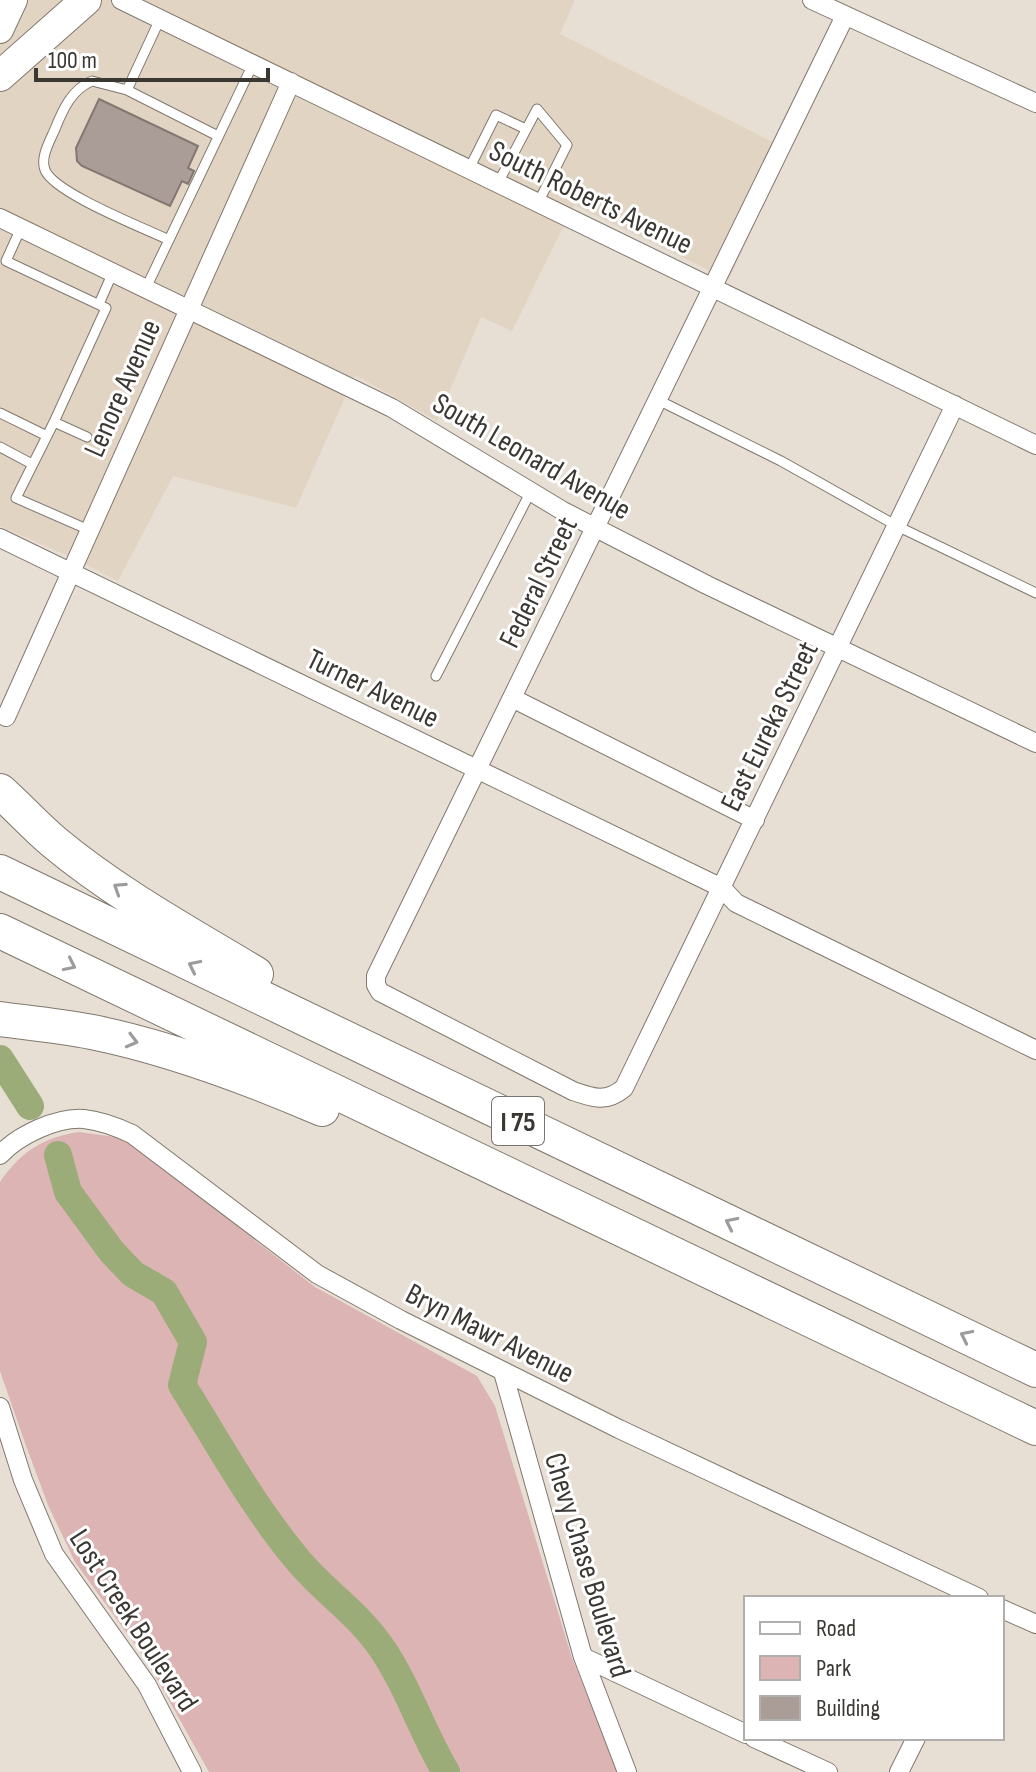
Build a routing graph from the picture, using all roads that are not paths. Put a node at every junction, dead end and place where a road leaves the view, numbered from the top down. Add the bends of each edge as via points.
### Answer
1 (14, 0) edge
2 (86, 0) edge
3 (121, 0) edge
4 (812, 0) edge
5 (845, 16) junction
6 (160, 19) junction
7 (0, 30) edge
8 (253, 64) junction
9 (0, 76) edge
10 (291, 82) junction
11 (127, 90) junction
12 (1036, 103) edge
13 (526, 129) junction
14 (218, 136) junction
15 (469, 169) junction
16 (498, 183) junction
17 (538, 203) junction
18 (0, 218) edge
19 (21, 228) junction
20 (169, 240) junction
21 (3, 260) edge
22 (113, 272) junction
23 (713, 287) junction
24 (146, 288) junction
25 (99, 304) junction
26 (189, 308) junction
27 (658, 400) junction
28 (955, 405) junction
29 (0, 413) edge
30 (54, 422) junction
31 (47, 436) junction
32 (87, 437) dead end
33 (1036, 445) edge
34 (0, 447) edge
35 (32, 464) junction
36 (530, 493) junction
37 (897, 526) junction
38 (596, 527) junction
39 (89, 530) junction
40 (0, 538) edge
41 (71, 572) junction
42 (1036, 593) edge
43 (838, 649) junction
44 (436, 676) dead end
45 (512, 698) junction
46 (6, 717) dead end
47 (1036, 743) edge
48 (477, 769) junction
49 (0, 791) edge
50 (755, 820) junction
51 (0, 872) edge
52 (722, 888) junction
53 (0, 931) edge
54 (388, 998) joint
55 (0, 1019) edge
56 (1036, 1050) edge
57 (0, 1155) edge
58 (675, 1196) junction
59 (1036, 1370) edge
60 (503, 1372) junction
61 (0, 1407) edge
62 (1036, 1428) edge
63 (1036, 1436) edge
64 (975, 1596) edge
65 (1004, 1610) edge
66 (1036, 1624) edge
67 (583, 1657) junction
68 (744, 1733) edge
69 (758, 1740) edge
70 (915, 1740) edge
71 (192, 1772) edge
72 (627, 1772) edge
73 (828, 1772) edge
74 (899, 1772) edge

1 - 7 street
2 - 9 main road
3 - 6 street, South Roberts Avenue
4 - 5 street
5 - 12 street
5 - 23 street, Federal Street
6 - 8 street, South Roberts Avenue
6 - 11 lane
8 - 10 street, South Roberts Avenue
8 - 14 lane
10 - 15 street, South Roberts Avenue
10 - 26 street, Lenore Avenue
11 - 14 lane
11 - 20 lane via 92,81 74,93 45,152 45,172 70,193
13 - 15 lane via 496,115
13 - 16 lane
13 - 17 lane via 537,109 567,145
14 - 20 lane
15 - 16 street, South Roberts Avenue
16 - 17 street, South Roberts Avenue
17 - 23 street, South Roberts Avenue
18 - 19 street, South Leonard Avenue
19 - 21 lane
19 - 22 street, South Leonard Avenue
20 - 24 lane
21 - 25 lane
22 - 24 street, South Leonard Avenue
22 - 25 lane
23 - 27 street, Federal Street
23 - 28 street, South Roberts Avenue
24 - 26 street, South Leonard Avenue
25 - 30 lane via 106,308
26 - 36 street, South Leonard Avenue via 392,408
26 - 39 street, Lenore Avenue
27 - 37 lane
27 - 38 street, Federal Street
28 - 33 street, South Roberts Avenue
28 - 37 street, East Eureka Street
29 - 31 lane
30 - 31 lane
30 - 32 lane
31 - 35 lane
34 - 35 lane
35 - 39 lane via 16,498
36 - 38 street, South Leonard Avenue
36 - 44 lane
37 - 42 lane
37 - 43 street, East Eureka Street
38 - 43 street, South Leonard Avenue
38 - 45 street, Federal Street
39 - 41 street, Lenore Avenue
40 - 41 street, Turner Avenue
41 - 46 street, Lenore Avenue
41 - 48 street, Turner Avenue
43 - 47 street, South Leonard Avenue
43 - 50 street, East Eureka Street
45 - 48 street, Federal Street
45 - 50 street
48 - 52 street, Turner Avenue
48 - 54 street, Federal Street via 376,976 376,985
58 -> 49 highway via 614,1154 337,1019 253,972 80,862
50 - 52 street, East Eureka Street
58 -> 51 highway, I 75
52 - 54 street, East Eureka Street via 634,1071 624,1088 607,1099 590,1097
52 - 56 street, Turner Avenue via 736,903
53 -> 62 highway, I 75
55 -> 63 highway via 129,1040 262,1084
57 - 60 street, Bryn Mawr Avenue via 55,1123 82,1119 132,1134 317,1274
59 -> 58 highway, I 75
60 - 64 street, Bryn Mawr Avenue
60 - 67 street, Chevy Chase Boulevard
61 - 71 street, Lost Creek Boulevard via 54,1554 147,1685
65 - 66 street
67 - 68 street
67 - 72 street, Chevy Chase Boulevard
69 - 73 street
70 - 74 street

